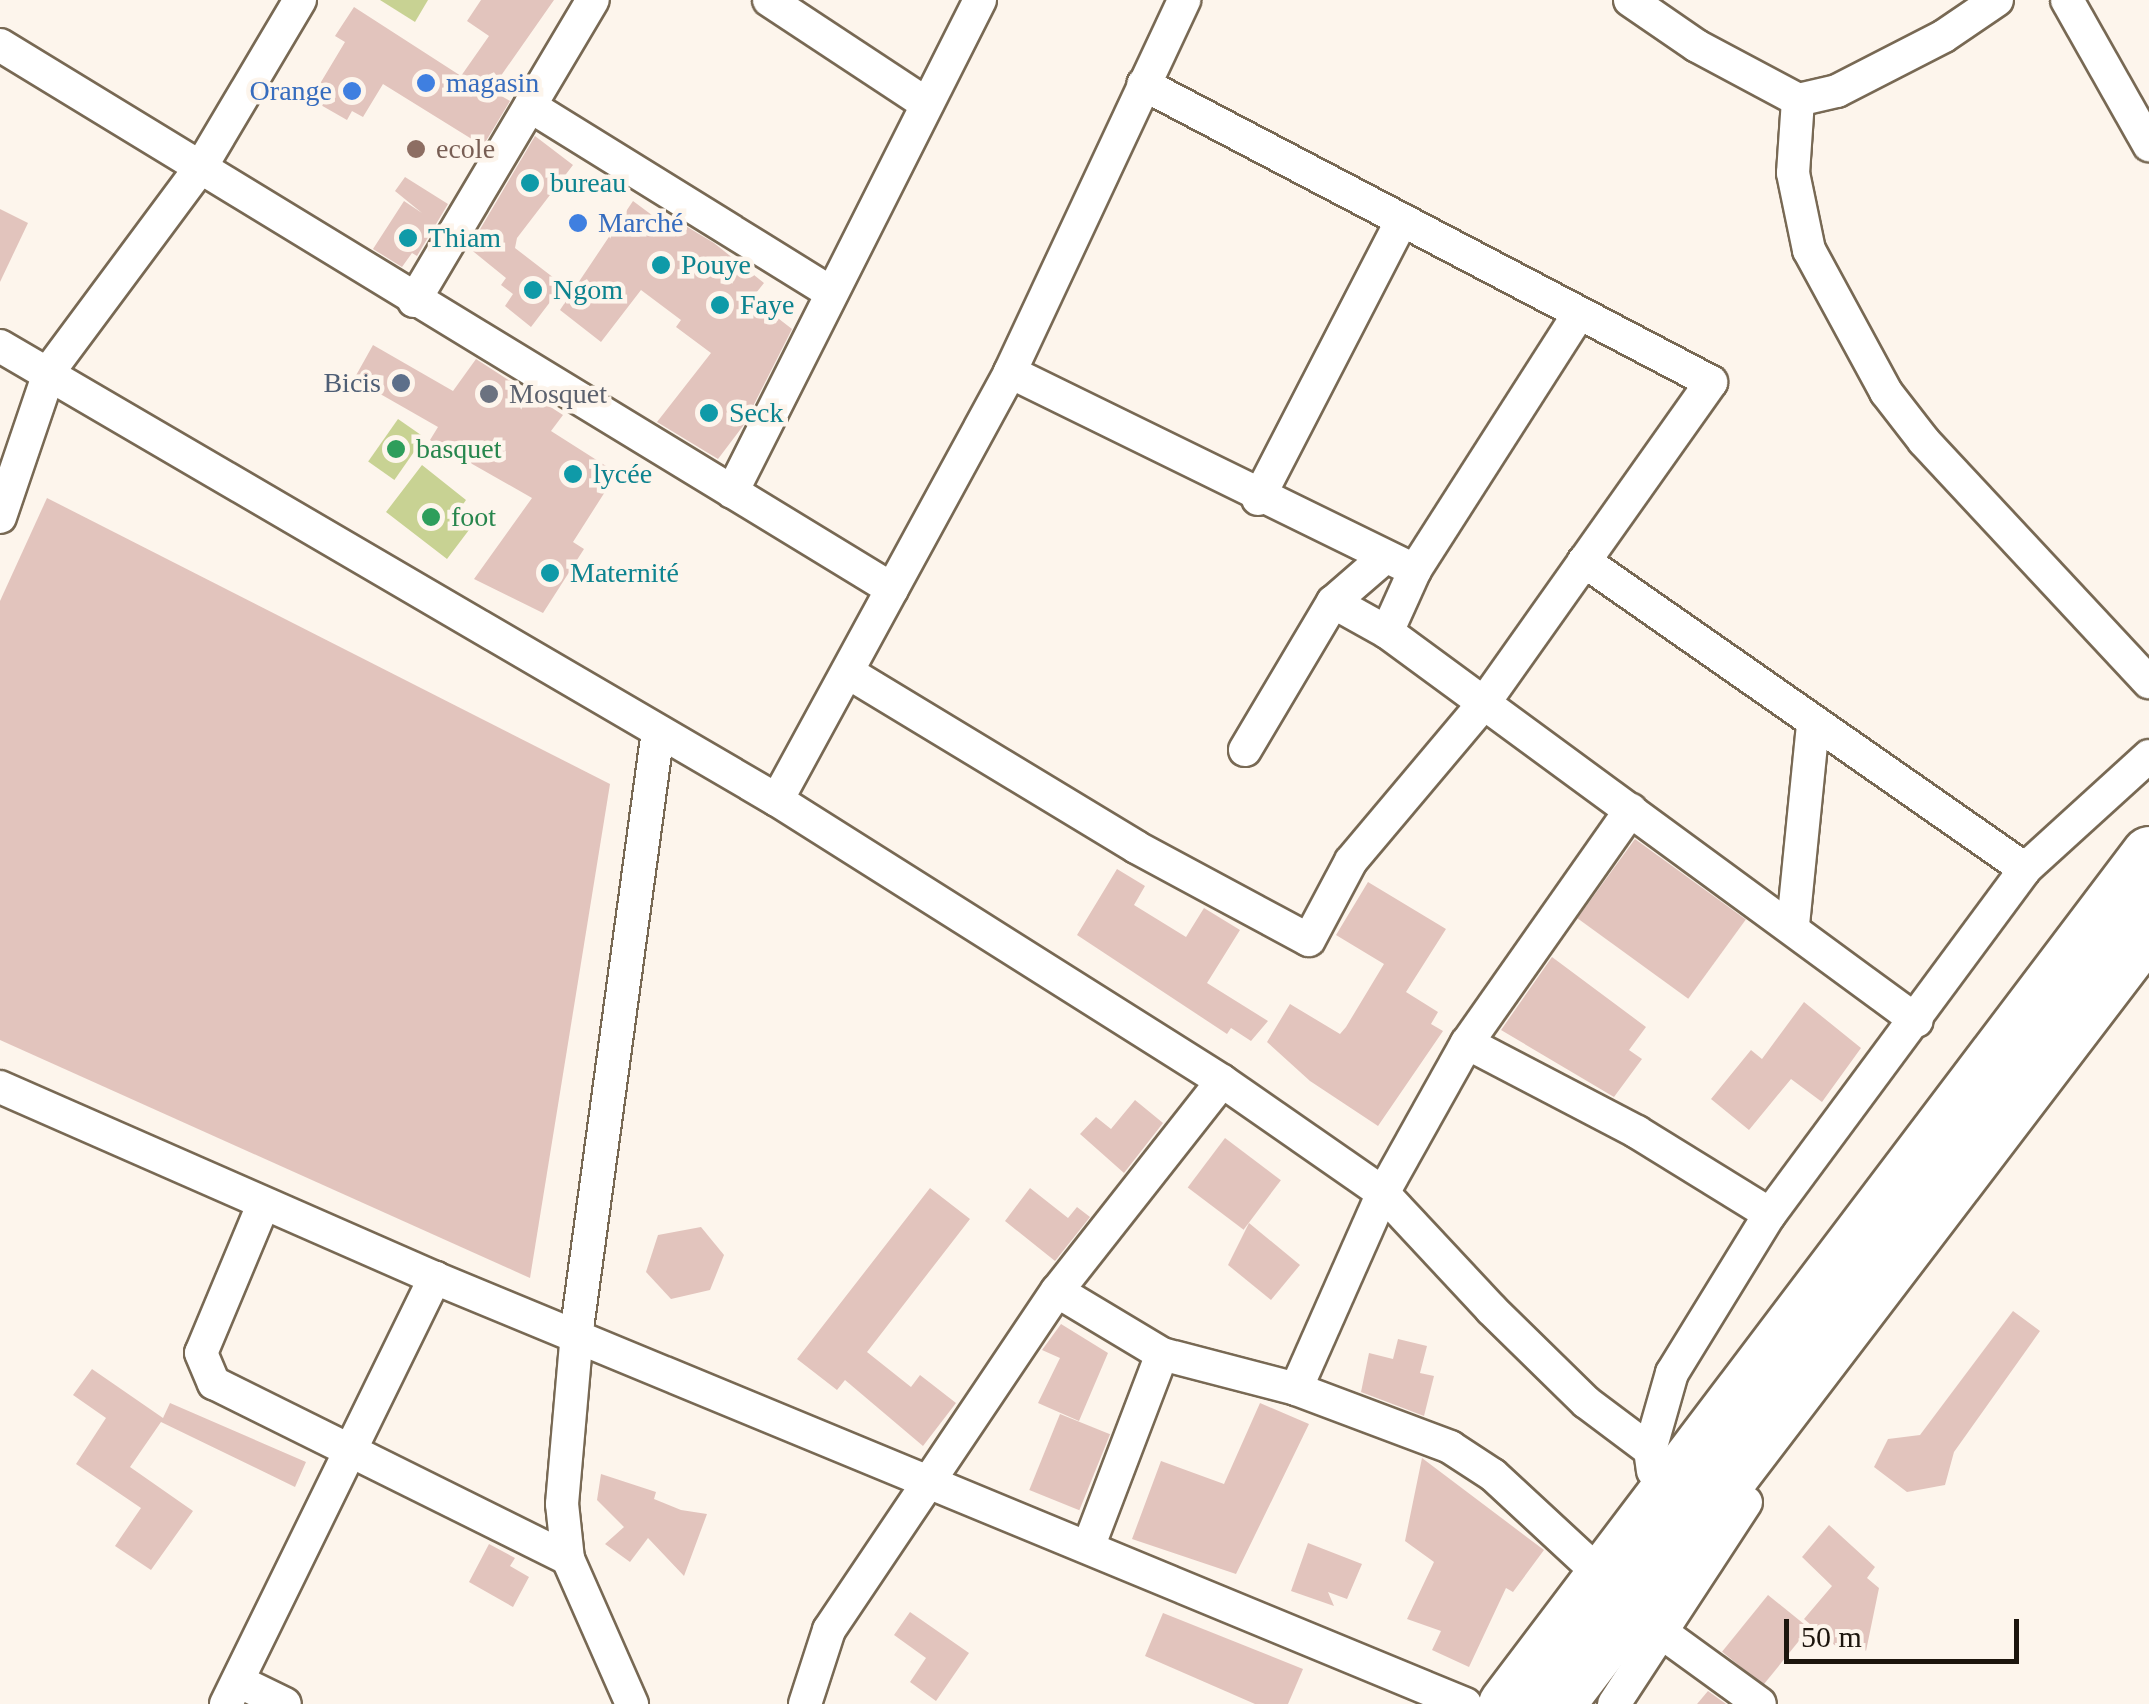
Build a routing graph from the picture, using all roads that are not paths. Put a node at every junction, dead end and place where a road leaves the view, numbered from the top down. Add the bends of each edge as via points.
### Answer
1 (300, 0) edge
2 (594, 0) edge
3 (768, 0) edge
4 (980, 0) edge
5 (1630, 0) edge
6 (1997, 0) edge
7 (2067, 0) edge
8 (1170, 5) edge
9 (0, 44) edge
10 (1143, 84) junction
11 (1798, 100) junction
12 (927, 104) junction
13 (530, 106) junction
14 (2149, 145) edge
15 (202, 166) junction
16 (1402, 220) junction
17 (830, 292) junction
18 (414, 301) junction
19 (1580, 314) junction
20 (0, 346) edge
21 (50, 370) junction
22 (1010, 372) junction
23 (732, 492) junction
24 (1258, 498) junction
25 (0, 517) edge
26 (1584, 562) junction
27 (1400, 563) junction
28 (892, 588) junction
29 (1333, 602) junction
30 (1387, 632) junction
31 (849, 673) junction
32 (2149, 682) edge
33 (1484, 703) junction
34 (1812, 726) junction
35 (658, 731) junction
36 (1245, 750) dead end
37 (2149, 756) edge
38 (777, 800) junction
39 (1630, 810) junction
40 (2149, 854) edge
41 (2025, 870) junction
42 (1793, 924) junction
43 (2149, 926) edge
44 (1917, 1021) junction
45 (1468, 1044) junction
46 (1222, 1081) junction
47 (0, 1087) edge
48 (1384, 1193) junction
49 (262, 1204) junction
50 (1770, 1214) junction
51 (436, 1278) junction
52 (1057, 1292) junction
53 (576, 1337) junction
54 (1162, 1354) junction
55 (1296, 1389) junction
56 (1650, 1450) junction
57 (351, 1454) junction
58 (932, 1481) junction
59 (1746, 1502) dead end
60 (1658, 1505) junction
61 (1089, 1545) junction
62 (568, 1559) junction
63 (1602, 1576) junction
64 (1661, 1632) junction
65 (232, 1692) edge
66 (622, 1698) edge
67 (286, 1704) edge
68 (804, 1704) edge
69 (1466, 1704) edge
70 (1506, 1704) edge
71 (1556, 1704) edge
72 (1614, 1704) edge
73 (1760, 1704) edge

1 - 15 street
2 - 13 street
3 - 12 street
4 - 12 street
5 - 11 street via 1697,46
6 - 11 street via 1944,36 1837,91
7 - 14 street
8 - 10 street
9 - 15 street
10 - 16 street
10 - 22 street
11 - 32 street via 1793,173 1809,250 1886,392
12 - 17 street
13 - 17 street
13 - 18 street
15 - 18 street
15 - 21 street
16 - 19 street
16 - 24 street
17 - 23 street
18 - 23 street
19 - 26 street via 1711,382
19 - 27 street
20 - 21 street
21 - 25 street
21 - 35 street
22 - 24 street
22 - 28 street
23 - 28 street
24 - 27 street
26 - 33 street
26 - 34 street
27 - 29 street
27 - 30 street
28 - 31 street
29 - 30 street
29 - 36 street
30 - 33 street
31 - 33 street via 1299,940 1315,933 1351,861
31 - 38 street
33 - 39 street
34 - 41 street
34 - 42 street
35 - 38 street
35 - 53 street
37 - 41 street
38 - 46 street
39 - 42 street
39 - 45 street
40 - 60 highway
41 - 44 street
42 - 44 street
43 - 71 highway
44 - 50 street
45 - 48 street
45 - 50 street via 1636,1132
46 - 48 street
46 - 52 street
47 - 49 street
48 - 55 street
48 - 56 street via 1586,1402
49 - 51 street
49 - 57 street via 201,1353 204,1368 214,1383
50 - 56 street via 1672,1373
51 - 53 street
51 - 57 street
52 - 54 street
52 - 58 street
53 - 58 street
53 - 62 street via 562,1504
54 - 55 street
54 - 61 street
55 - 63 street via 1450,1447 1493,1475
56 - 60 street
57 - 62 street
57 - 65 street
58 - 61 street via 1007,1517
58 - 68 street via 829,1630
59 - 64 street
60 - 63 highway
61 - 69 street
62 - 66 street
63 - 70 highway
64 - 72 street
64 - 73 street
65 - 67 street

